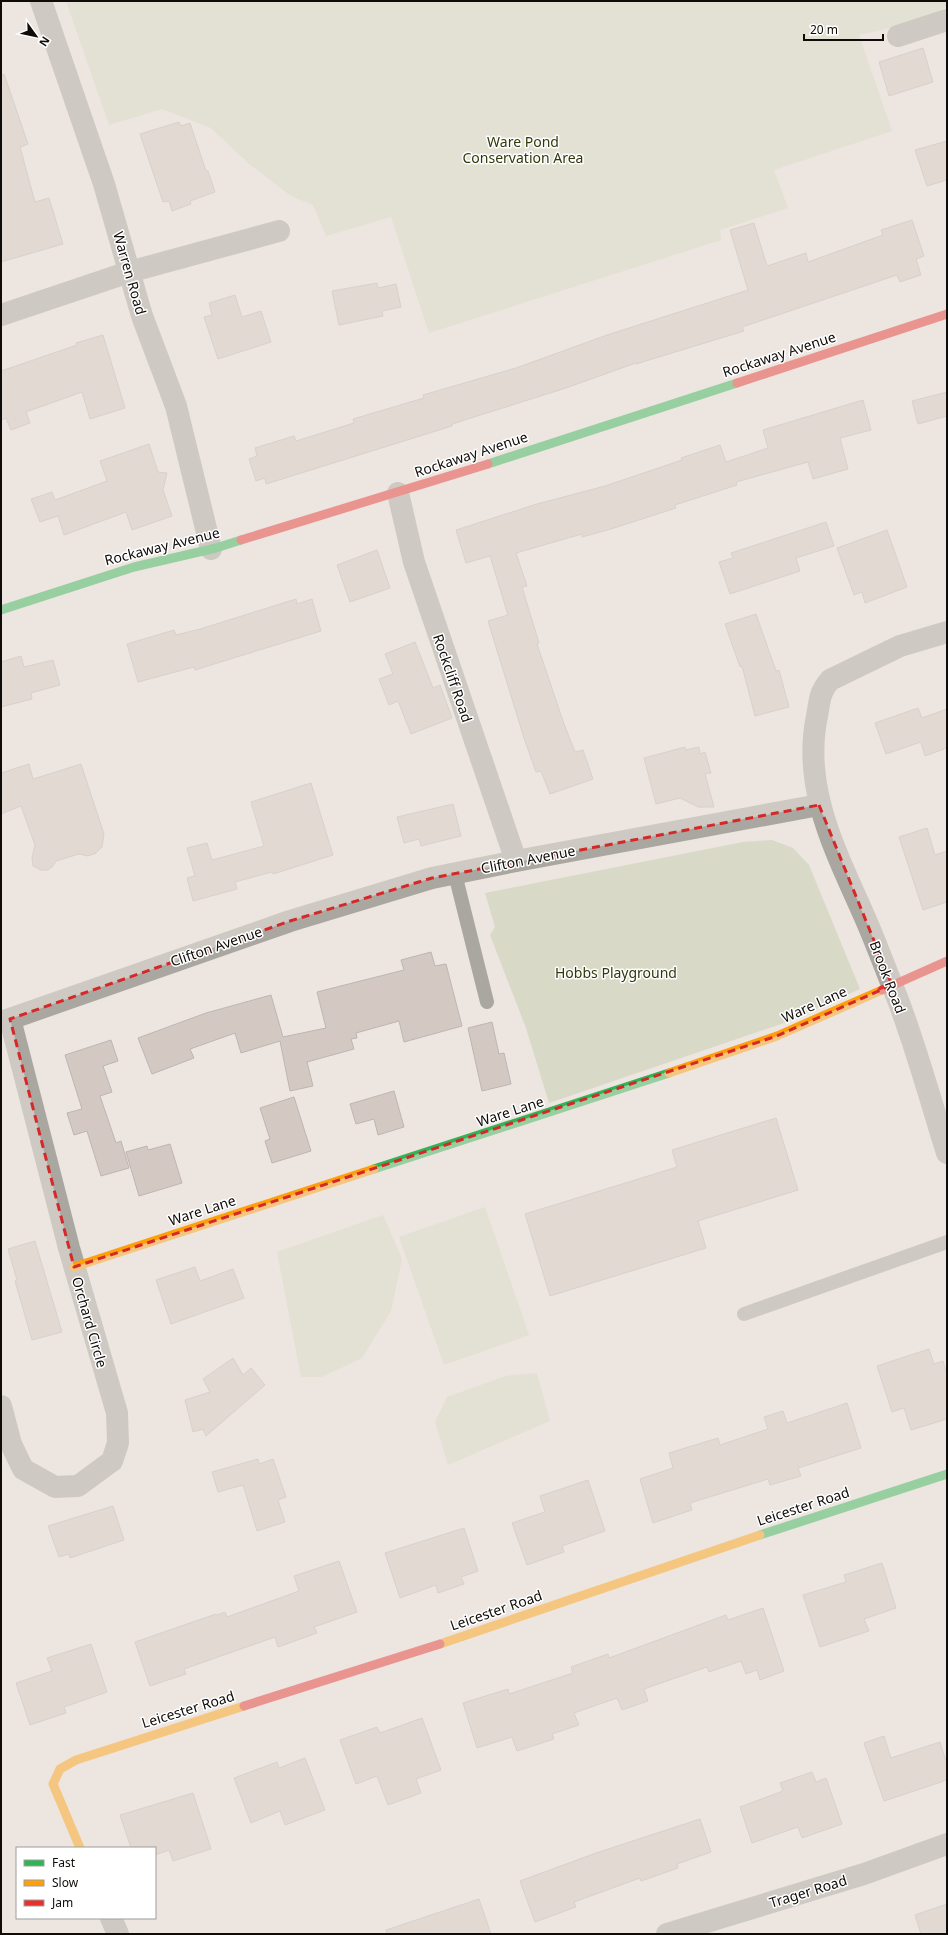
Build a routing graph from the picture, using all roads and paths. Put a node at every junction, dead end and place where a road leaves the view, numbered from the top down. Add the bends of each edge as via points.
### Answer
1 (41, 1) edge
2 (947, 20) edge
3 (898, 36) dead end
4 (279, 230) dead end
5 (129, 272) junction
6 (947, 314) edge
7 (1, 315) edge
8 (398, 493) junction
9 (210, 548) junction
10 (1, 610) edge
11 (947, 632) edge
12 (819, 805) junction
13 (516, 861) junction
14 (454, 874) junction
15 (947, 961) edge
16 (892, 985) junction
17 (487, 1002) dead end
18 (6, 1020) edge
19 (947, 1153) edge
20 (947, 1242) edge
21 (74, 1267) junction
22 (744, 1314) dead end
23 (1, 1406) edge
24 (947, 1474) edge
25 (947, 1844) edge
26 (80, 1847) edge
27 (111, 1919) edge
28 (118, 1934) edge
29 (667, 1934) edge

1 - 5 street, Warren Road via 104,184
2 - 3 street
4 - 5 street
5 - 7 street
5 - 9 street, Warren Road via 142,316 176,406
6 - 8 street, Rockaway Avenue
8 - 9 street, Rockaway Avenue
8 - 13 street, Rockcliff Road via 414,562
9 - 10 street, Rockaway Avenue via 105,575
11 - 12 street via 900,646 830,680 822,690 812,756
12 - 13 street, Clifton Avenue
12 - 16 street, Brook Road
13 - 14 street, Clifton Avenue
14 - 17 lane
14 - 18 street, Clifton Avenue via 432,878 290,921
15 - 16 street, Ware Lane
16 - 19 street, Brook Road via 923,1070
16 - 21 street, Ware Lane via 777,1036 584,1102
18 - 21 street, Orchard Circle
20 - 22 lane
21 - 23 street, Orchard Circle via 117,1413 118,1443 112,1461 78,1486 56,1487 23,1469 11,1444
24 - 26 street, Leicester Road via 479,1631 76,1760 60,1769 53,1784
25 - 29 street, Trager Road via 864,1874
27 - 28 street

